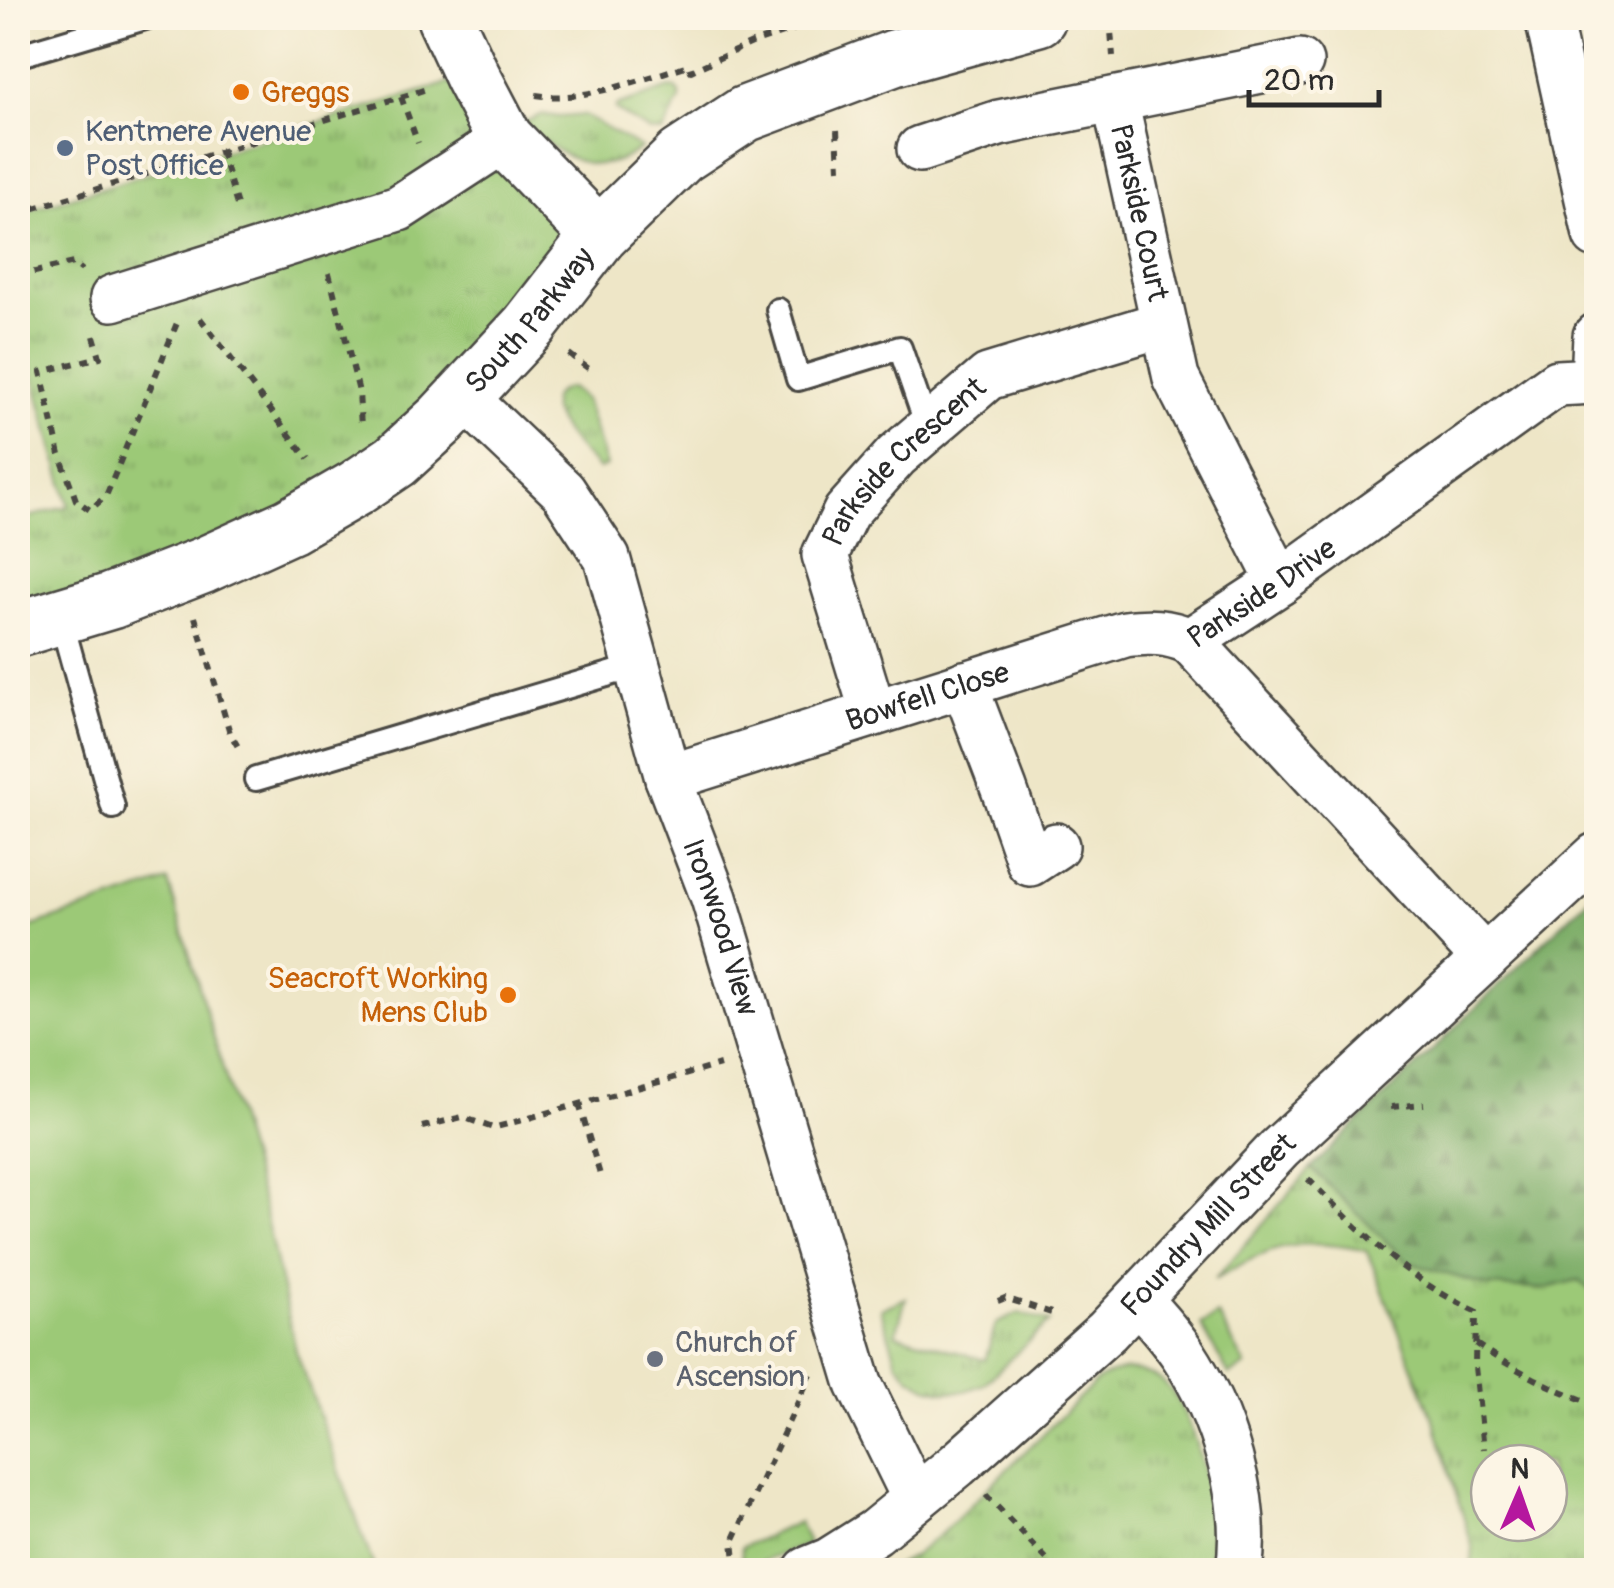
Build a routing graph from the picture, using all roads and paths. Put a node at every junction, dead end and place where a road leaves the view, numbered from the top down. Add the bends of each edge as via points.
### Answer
1 (145, 18) edge
2 (446, 18) edge
3 (1038, 18) edge
4 (1548, 18) edge
5 (806, 25) dead end
6 (18, 47) edge
7 (1300, 62) dead end
8 (1579, 74) edge
9 (472, 76) junction
10 (1115, 100) junction
11 (836, 114) dead end
12 (504, 139) junction
13 (920, 150) dead end
14 (221, 151) junction
15 (838, 169) dead end
16 (234, 195) dead end
17 (18, 213) edge
18 (318, 233) junction
19 (1596, 235) edge
20 (598, 236) junction
21 (73, 262) junction
22 (18, 276) edge
23 (184, 286) junction
24 (94, 300) junction
25 (778, 310) dead end
26 (1163, 324) junction
27 (1596, 336) edge
28 (1596, 382) edge
29 (463, 396) junction
30 (928, 429) junction
31 (361, 432) dead end
32 (309, 460) dead end
33 (1280, 582) junction
34 (192, 609) dead end
35 (38, 622) edge
36 (1190, 641) junction
37 (637, 666) junction
38 (964, 684) junction
39 (873, 712) junction
40 (668, 778) junction
41 (256, 779) joint
42 (113, 807) dead end
43 (1056, 846) dead end
44 (1596, 856) edge
45 (1485, 959) junction
46 (760, 1054) junction
47 (578, 1104) junction
48 (1424, 1104) dead end
49 (1388, 1107) dead end
50 (422, 1127) dead end
51 (1279, 1149) junction
52 (601, 1178) dead end
53 (998, 1301) dead end
54 (838, 1314) junction
55 (1122, 1316) junction
56 (1475, 1343) junction
57 (1596, 1405) edge
58 (1483, 1443) edge
59 (957, 1465) junction
60 (915, 1498) junction
61 (736, 1570) edge
62 (806, 1570) edge
63 (1057, 1570) edge
64 (1239, 1570) edge

1 - 6 lane via 20,55
2 - 9 street
3 - 20 street, South Parkway via 894,58 745,114 682,156
4 - 8 street
5 - 9 path via 691,71 689,65 588,94 537,96 515,84 504,64
7 - 10 street, Parkside Court
8 - 19 street
9 - 12 street
9 - 14 path
10 - 13 street, Parkside Court via 999,123
10 - 26 street, Parkside Court
11 - 15 path
12 - 18 street via 399,208
12 - 20 street
14 - 16 path
14 - 17 path
18 - 23 street
18 - 31 path via 359,392
20 - 29 street, South Parkway via 529,326
21 - 22 path
21 - 24 path
21 - 24 path
23 - 24 street
23 - 24 path via 106,496 90,510 76,500 60,455 41,372 100,357
23 - 32 path via 199,316
25 - 30 lane via 798,379 900,348
26 - 30 street, Parkside Crescent via 988,377
26 - 33 street via 1176,378
27 - 28 street
28 - 33 street, Parkside Drive via 1557,384
29 - 35 street, South Parkway via 396,461 290,526 110,601
29 - 37 street, Ironwood View via 562,491 607,558
30 - 39 street, Parkside Crescent via 846,512 826,555
33 - 36 street, Parkside Drive
34 - 41 path via 230,733
35 - 42 lane
36 - 38 street, Bowfell Close via 1170,632 1124,634
36 - 45 street, Parkside Drive
37 - 40 street, Ironwood View
37 - 41 lane
38 - 39 street, Bowfell Close
38 - 43 street via 1030,863
39 - 40 street, Bowfell Close
40 - 46 street, Ironwood View via 714,898
44 - 45 street, Foundry Mill Street
45 - 51 street, Foundry Mill Street
46 - 47 path
46 - 54 street, Ironwood View
47 - 50 path via 493,1128 462,1117
47 - 52 path
48 - 49 path
51 - 55 street, Foundry Mill Street
51 - 56 path via 1384,1254 1445,1298 1476,1311
53 - 55 path
54 - 60 street, Ironwood View via 859,1384
54 - 61 path via 734,1540
55 - 59 street, Foundry Mill Street
55 - 64 street via 1163,1326 1217,1420 1236,1489
56 - 57 path via 1553,1389
56 - 58 path
59 - 60 street, Foundry Mill Street
59 - 63 path
60 - 62 street, Foundry Mill Street via 875,1532

